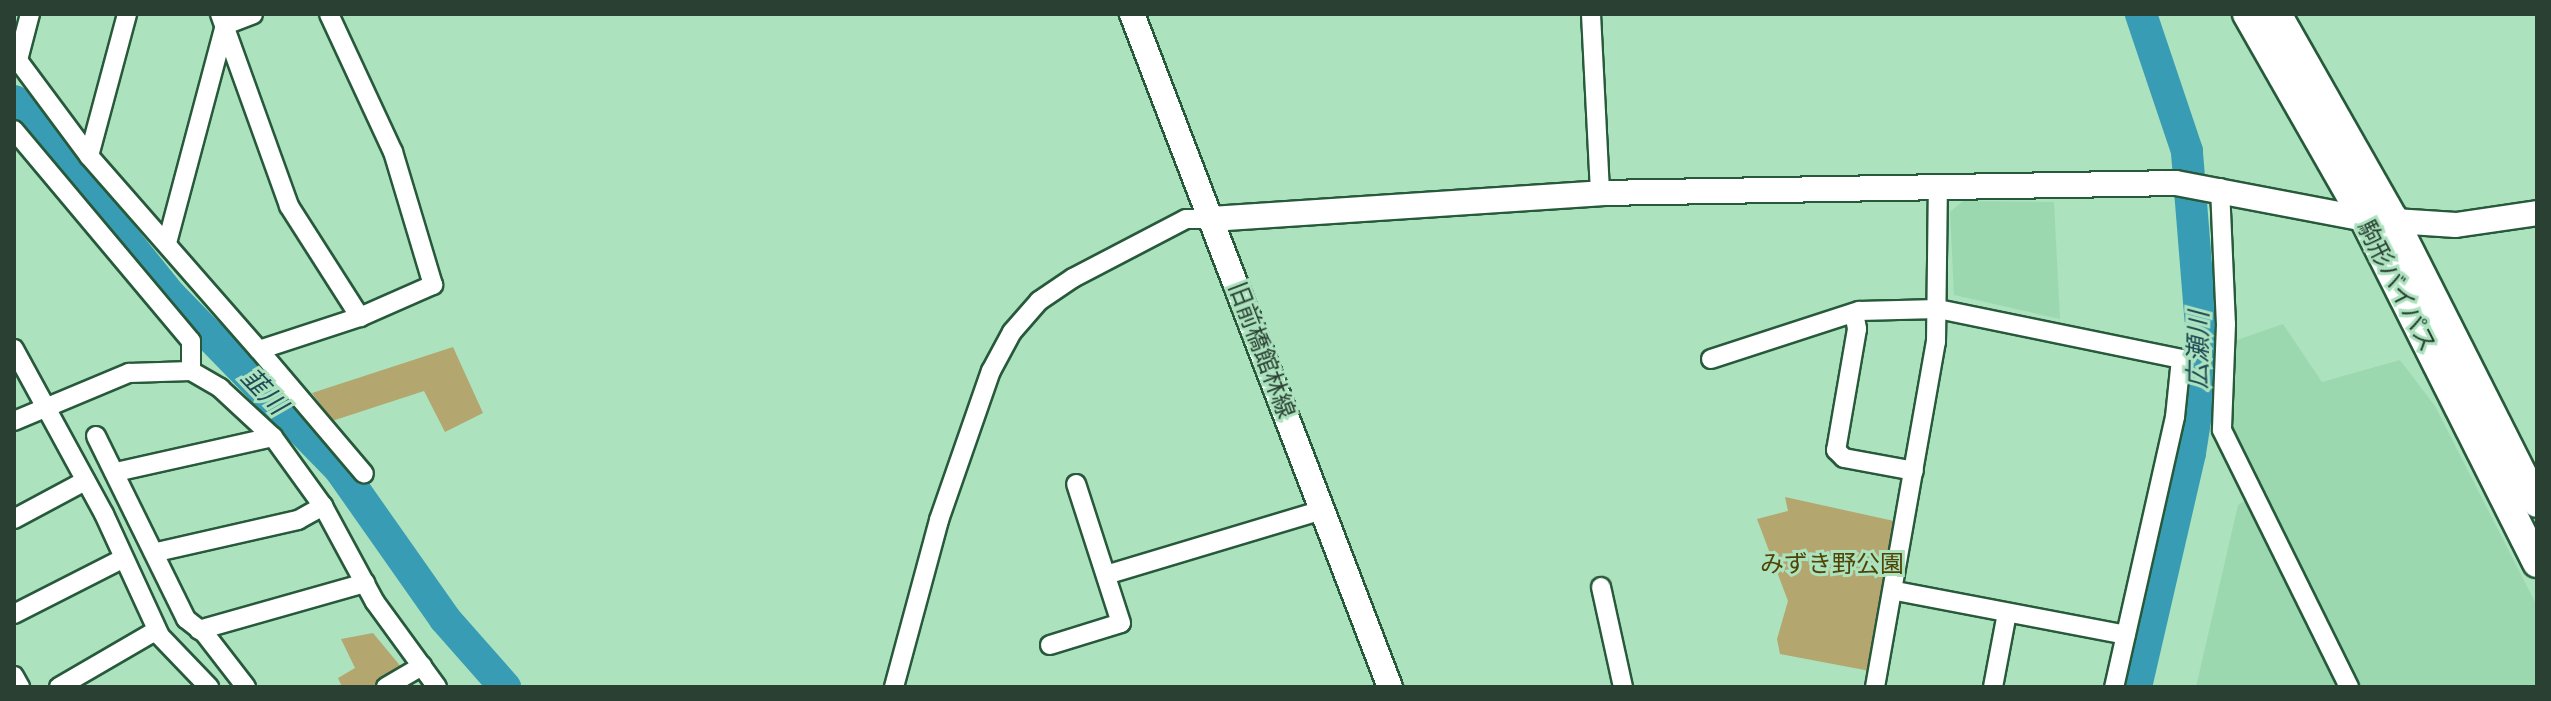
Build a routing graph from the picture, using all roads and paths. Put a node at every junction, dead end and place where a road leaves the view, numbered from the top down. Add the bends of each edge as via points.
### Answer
1 (30, 14) edge
2 (127, 14) edge
3 (253, 14) edge
4 (329, 14) edge
5 (1132, 14) edge
6 (1591, 14) edge
7 (2247, 14) edge
8 (2277, 14) edge
9 (223, 20) edge
10 (16, 58) edge
11 (14, 130) edge
12 (89, 156) junction
13 (1938, 186) junction
14 (2214, 188) junction
15 (1600, 193) junction
16 (2537, 213) edge
17 (2393, 218) junction
18 (1212, 219) junction
19 (2364, 219) junction
20 (167, 243) junction
21 (1938, 309) junction
22 (1854, 313) junction
23 (360, 317) junction
24 (14, 349) edge
25 (259, 350) junction
26 (1711, 359) dead end
27 (191, 371) junction
28 (43, 406) junction
29 (14, 421) edge
30 (96, 436) dead end
31 (273, 437) junction
32 (1914, 471) junction
33 (116, 472) junction
34 (364, 474) dead end
35 (85, 481) junction
36 (1076, 484) dead end
37 (2537, 503) edge
38 (323, 506) junction
39 (1323, 510) junction
40 (14, 519) edge
41 (157, 552) junction
42 (124, 558) junction
43 (2537, 563) edge
44 (1109, 574) junction
45 (365, 583) junction
46 (1601, 587) dead end
47 (1896, 591) junction
48 (2007, 613) junction
49 (14, 614) edge
50 (157, 630) junction
51 (199, 630) junction
52 (2126, 635) junction
53 (1050, 645) dead end
54 (422, 666) junction
55 (14, 676) edge
56 (20, 687) edge
57 (59, 687) edge
58 (209, 687) edge
59 (246, 687) edge
60 (386, 687) edge
61 (437, 687) edge
62 (894, 687) edge
63 (1390, 687) edge
64 (1623, 687) edge
65 (1875, 687) edge
66 (1993, 687) edge
67 (2114, 687) edge
68 (2349, 687) edge

1 - 10 street
2 - 12 street
3 - 9 street
4 - 23 street via 393,152 433,285
5 - 18 street, 旧前橋館林線
6 - 15 street
7 - 19 main road, 駒形バイパス
8 - 17 main road, 駒形バイパス
9 - 20 street
9 - 23 street via 289,206
10 - 12 street
11 - 27 street via 191,341
12 - 20 street
13 - 14 street via 2176,183
13 - 15 street
13 - 21 street
14 - 19 street
14 - 68 street via 2226,336 2222,430
15 - 18 street
16 - 17 street via 2456,225
17 - 19 street
17 - 37 main road, 駒形バイパス
18 - 39 street, 旧前橋館林線
18 - 62 street via 1186,219 1073,278 1039,301 1012,332 991,371 939,520
19 - 43 main road, 駒形バイパス
20 - 25 street
21 - 22 street
21 - 32 street
21 - 52 street via 2181,359 2175,417
22 - 26 street
22 - 32 street via 1857,329 1836,450 1844,458
23 - 25 street
24 - 28 street
25 - 34 street
27 - 28 street via 129,373
27 - 31 street via 220,388
28 - 29 street
28 - 35 street
30 - 33 street
31 - 33 street
31 - 38 street
32 - 47 street
33 - 41 street
35 - 40 street
35 - 42 street
36 - 44 street
38 - 41 street via 298,520
38 - 45 street
39 - 44 street
39 - 63 street, 旧前橋館林線
41 - 51 street via 186,619
42 - 49 street
42 - 50 street
44 - 53 street via 1121,623
45 - 51 street
45 - 54 street
46 - 64 street
47 - 48 street
47 - 65 street
48 - 52 street
48 - 66 street
50 - 57 street
50 - 58 street
51 - 59 street
52 - 67 street
54 - 60 street
54 - 61 street
55 - 56 street

